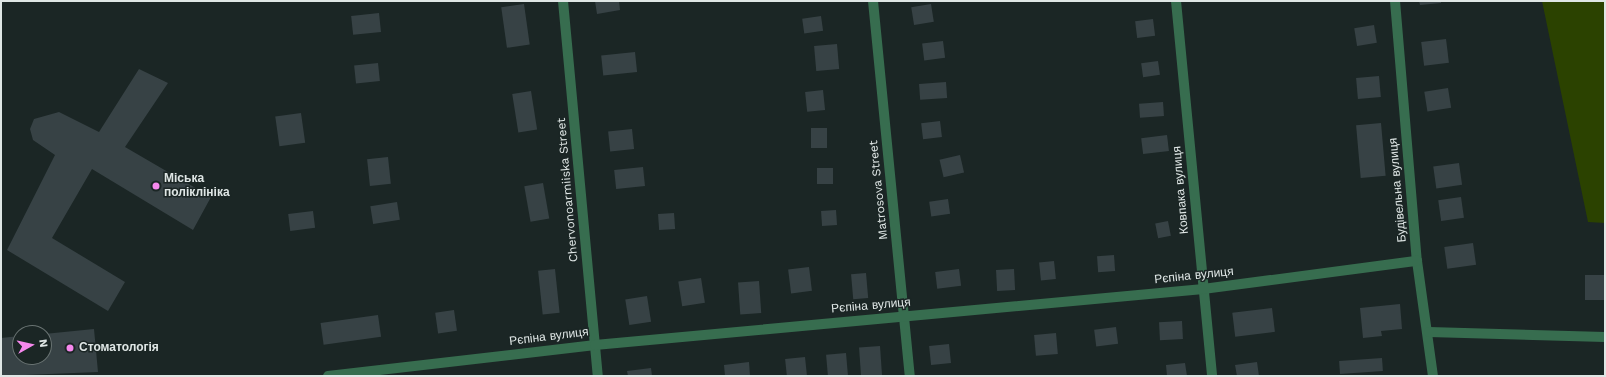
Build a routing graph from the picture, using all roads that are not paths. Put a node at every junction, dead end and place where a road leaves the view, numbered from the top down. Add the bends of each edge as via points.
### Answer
1 (563, 1) edge
2 (873, 1) edge
3 (1176, 1) edge
4 (1395, 1) edge
5 (1417, 261) junction
6 (1203, 289) junction
7 (904, 316) junction
8 (1429, 332) junction
9 (1605, 337) edge
10 (595, 345) junction
11 (328, 376) edge
12 (598, 376) edge
13 (910, 376) edge
14 (1212, 376) edge
15 (1433, 376) edge

1 - 10 street, Chervonoarmiiska Street
2 - 7 street, Matrosova Street
3 - 6 street, Ковпака вулиця
4 - 5 street, Будівельна вулиця
5 - 6 street, Рєпіна вулиця
5 - 8 street, Будівельна вулиця
6 - 7 street, Рєпіна вулиця
6 - 14 street, Ковпака вулиця
7 - 10 street, Рєпіна вулиця
7 - 13 street, Matrosova Street
8 - 9 street
8 - 15 street, Будівельна вулиця
10 - 11 street, Рєпіна вулиця
10 - 12 street, Chervonoarmiiska Street

